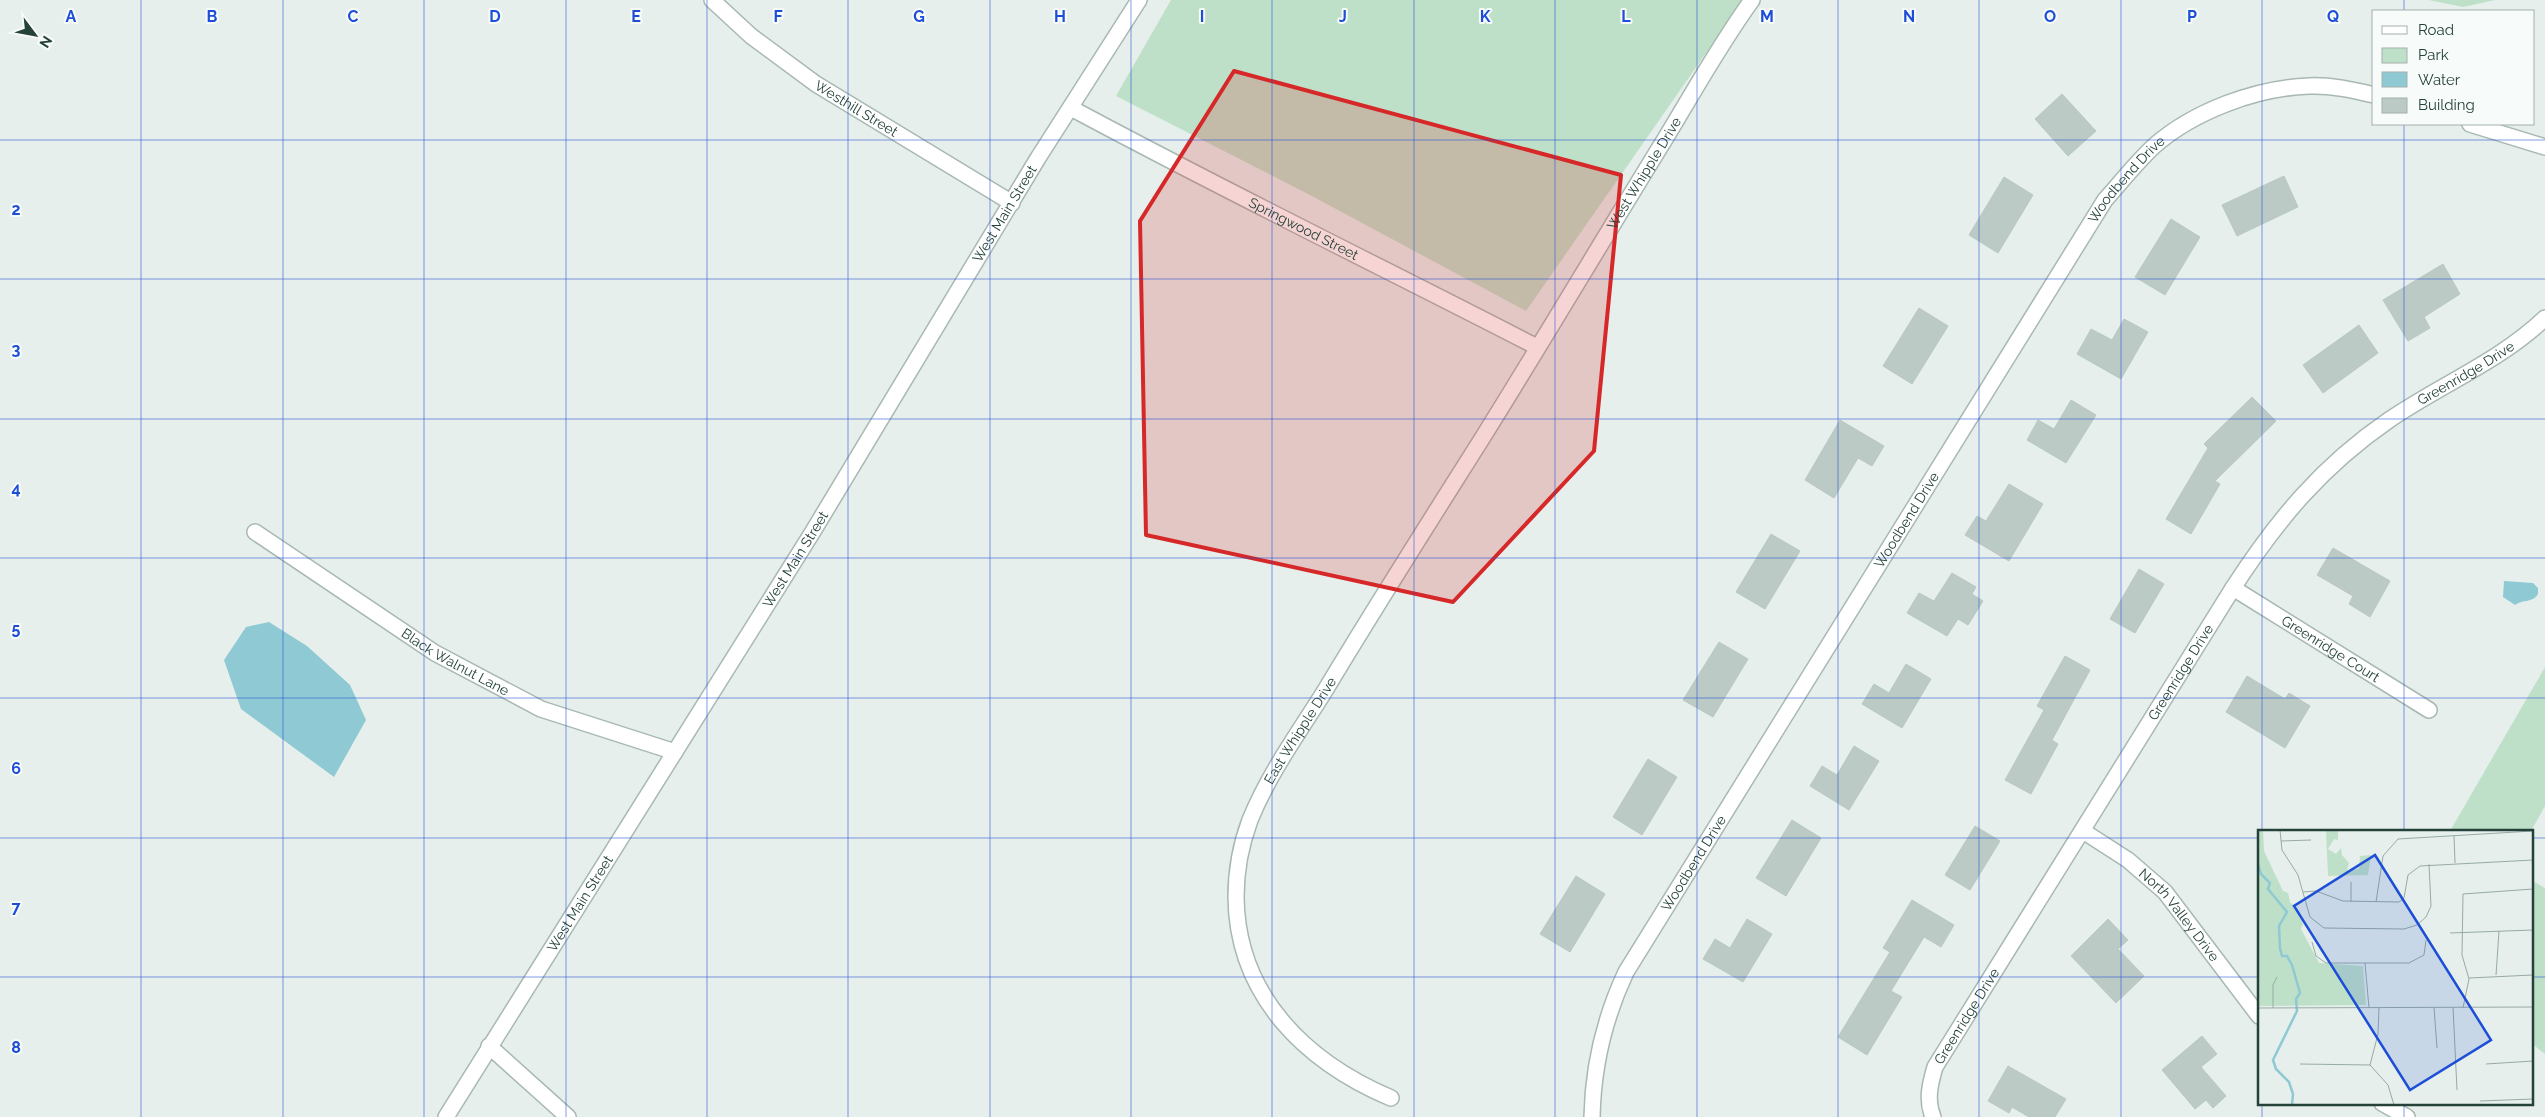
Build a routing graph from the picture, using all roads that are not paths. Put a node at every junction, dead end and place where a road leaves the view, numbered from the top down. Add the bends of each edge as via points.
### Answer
1 (712, 0) edge
2 (1139, 0) edge
3 (1752, 0) edge
4 (2372, 95) edge
5 (1071, 108) junction
6 (2473, 125) edge
7 (2545, 147) edge
8 (1012, 203) junction
9 (2545, 318) edge
10 (1537, 346) junction
11 (255, 532) dead end
12 (2233, 588) junction
13 (2429, 710) dead end
14 (675, 752) junction
15 (2083, 831) junction
16 (2258, 1015) edge
17 (489, 1046) junction
18 (1391, 1098) dead end
19 (2384, 1104) edge
20 (446, 1117) edge
21 (568, 1117) edge
22 (1592, 1117) edge
23 (1933, 1117) edge
24 (2406, 1117) edge

1 - 8 street, Westhill Street via 758,41 816,84
2 - 5 street, West Main Street
3 - 10 street, West Whipple Drive
4 - 22 street, Woodbend Drive via 2310,86 2261,93 2221,107 2177,129 2155,145 2105,200 1626,972 1599,1048
5 - 8 street, West Main Street
5 - 10 street, Springwood Street via 1209,183
6 - 7 street
8 - 14 street, West Main Street
9 - 12 street, Greenridge Drive via 2510,347 2390,419 2337,460 2284,514
10 - 18 street, East Whipple Drive via 1267,784 1249,822 1240,858 1236,895 1240,939 1252,973 1269,1005 1292,1034 1324,1062 1361,1085
11 - 14 street, Black Walnut Lane via 435,653 541,709
12 - 13 street, Greenridge Court
12 - 15 street, Greenridge Drive
14 - 17 street, West Main Street
15 - 16 street, North Valley Drive via 2128,860 2165,892
15 - 23 street, Greenridge Drive via 1935,1067 1929,1099
17 - 20 street, West Main Street
17 - 21 street
19 - 24 street

